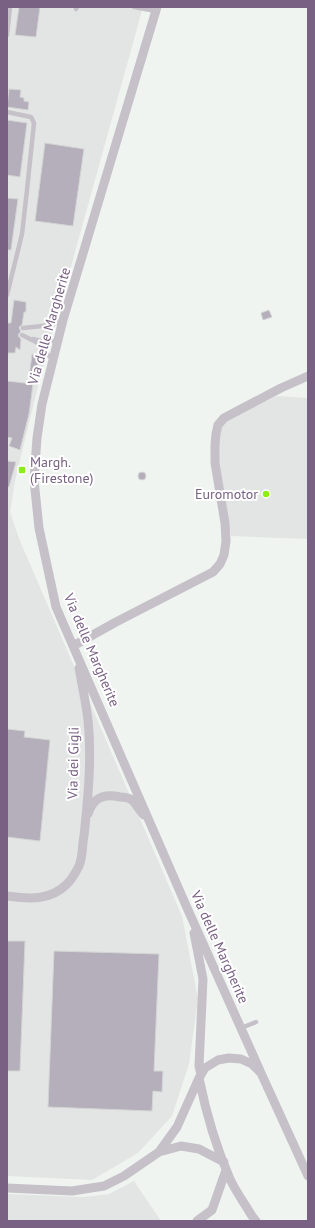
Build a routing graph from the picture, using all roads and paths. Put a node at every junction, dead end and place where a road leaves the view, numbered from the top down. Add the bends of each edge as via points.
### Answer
1 (10, 7) edge
2 (134, 7) edge
3 (156, 9) edge
4 (7, 35) edge
5 (7, 112) edge
6 (7, 296) edge
7 (63, 320) junction
8 (23, 328) dead end
9 (58, 341) junction
10 (53, 360) junction
11 (308, 376) edge
12 (74, 651) junction
13 (149, 820) junction
14 (85, 825) junction
15 (7, 896) edge
16 (188, 910) junction
17 (256, 1022) dead end
18 (241, 1028) junction
19 (261, 1073) junction
20 (200, 1077) junction
21 (159, 1152) junction
22 (225, 1166) junction
23 (308, 1176) edge
24 (7, 1188) edge
25 (197, 1221) edge
26 (256, 1221) edge

1 - 4 lane
2 - 3 lane
3 - 7 street, Via delle Margherite
5 - 6 lane via 31,117 34,123 22,234
7 - 8 lane via 52,325
7 - 9 street, Via delle Margherite
9 - 10 street, Via delle Margherite
9 - 10 lane via 41,341 22,335 36,342
10 - 12 street, Via delle Margherite via 42,404 34,480 39,528 56,607
11 - 12 street via 224,418 218,425 215,463 226,541 220,564 213,572 116,622
12 - 13 street, Via delle Margherite
12 - 14 street, Via dei Gigli via 88,719 90,743
13 - 14 street, Via dei Gigli via 131,800 105,796 93,803
13 - 16 street, Via delle Margherite
14 - 15 street, Via dei Gigli via 80,864 67,884 47,896 35,899
16 - 18 street, Via delle Margherite
16 - 20 street via 203,979
17 - 18 lane
18 - 19 street, Via delle Margherite
19 - 20 street, Via delle Margherite via 252,1064 230,1058 218,1060 205,1068
19 - 23 street, Via delle Margherite
20 - 21 street via 177,1127
20 - 22 street via 212,1130
21 - 22 street via 181,1146 199,1149
21 - 24 street via 124,1176 104,1186 72,1191
22 - 25 street via 212,1210
22 - 26 street

